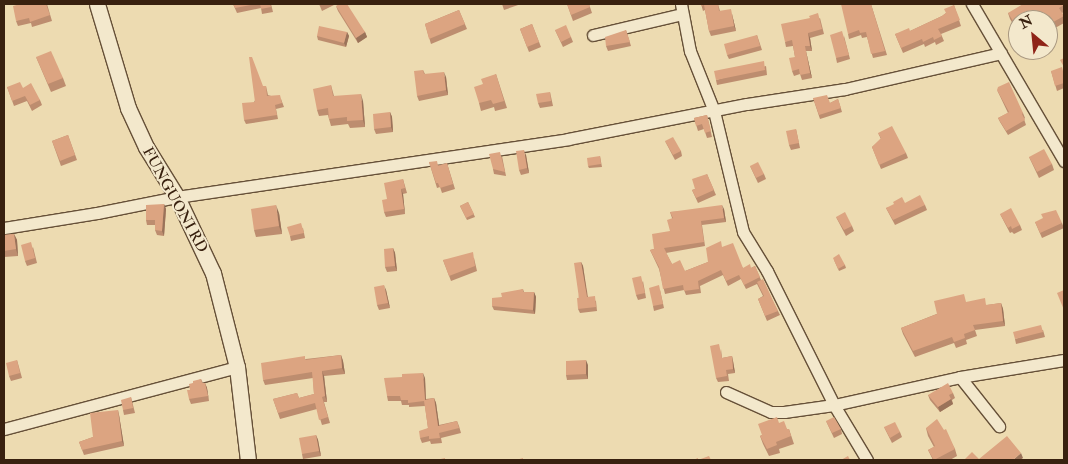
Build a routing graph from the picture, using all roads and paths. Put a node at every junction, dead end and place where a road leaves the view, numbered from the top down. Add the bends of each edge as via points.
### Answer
1 (96, 4) edge
2 (972, 4) edge
3 (681, 9) edge
4 (593, 35) dead end
5 (1001, 54) junction
6 (714, 111) junction
7 (1064, 162) edge
8 (177, 197) junction
9 (4, 228) edge
10 (1064, 360) edge
11 (237, 368) junction
12 (960, 377) junction
13 (726, 392) dead end
14 (834, 405) junction
15 (999, 426) dead end
16 (4, 429) edge
17 (248, 460) edge
18 (867, 460) edge

1 - 8 street, FUNGUONI RD via 128,108 146,147
2 - 5 street
3 - 4 street
3 - 6 street via 690,51
5 - 6 street via 845,89
5 - 7 street
6 - 8 street via 568,139
6 - 14 street via 743,232 767,271
8 - 9 street
8 - 11 street, FUNGUONI RD via 213,273
10 - 12 street
11 - 16 street
11 - 17 street, FUNGUONI RD
12 - 14 street
12 - 15 street
13 - 14 street via 771,412
14 - 18 street

